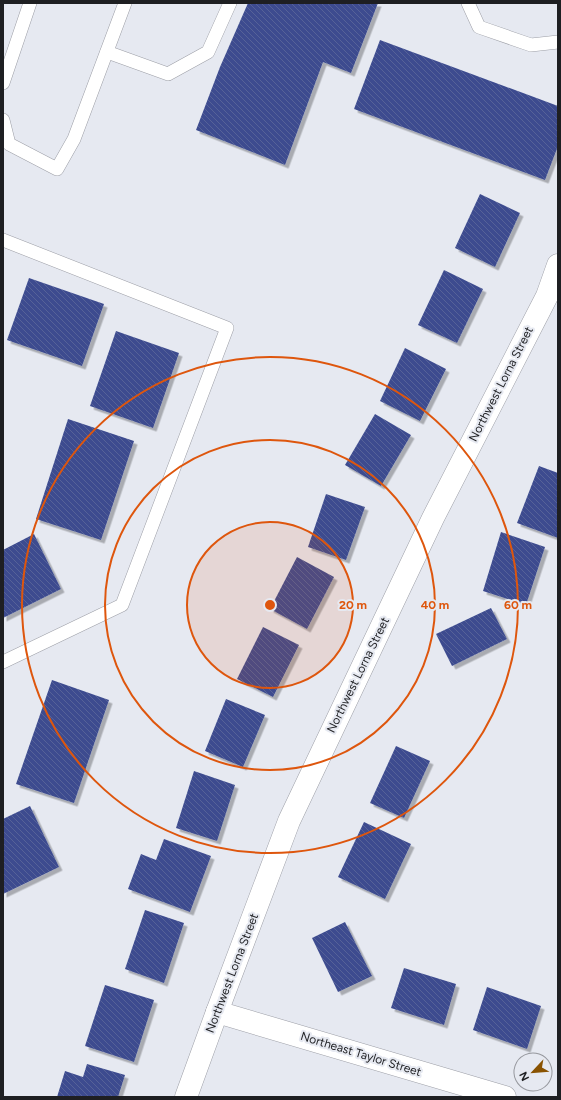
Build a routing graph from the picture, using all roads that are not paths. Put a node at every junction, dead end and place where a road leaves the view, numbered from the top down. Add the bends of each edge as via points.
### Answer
1 (30, 3) edge
2 (125, 3) edge
3 (230, 3) edge
4 (468, 3) edge
5 (558, 42) edge
6 (107, 52) junction
7 (3, 83) edge
8 (3, 120) edge
9 (3, 240) edge
10 (558, 265) edge
11 (3, 662) edge
12 (217, 1012) junction
13 (186, 1097) edge
14 (505, 1097) edge

1 - 7 lane
2 - 6 lane
3 - 6 lane via 208,52 168,74
4 - 5 lane via 480,27 531,45
6 - 8 lane via 74,139 57,169 9,144
9 - 11 lane via 227,328 122,605
10 - 12 street, Northwest Lorna Street via 547,296 434,518 289,821
12 - 13 street, Northwest Lorna Street
12 - 14 street, Northeast Taylor Street

